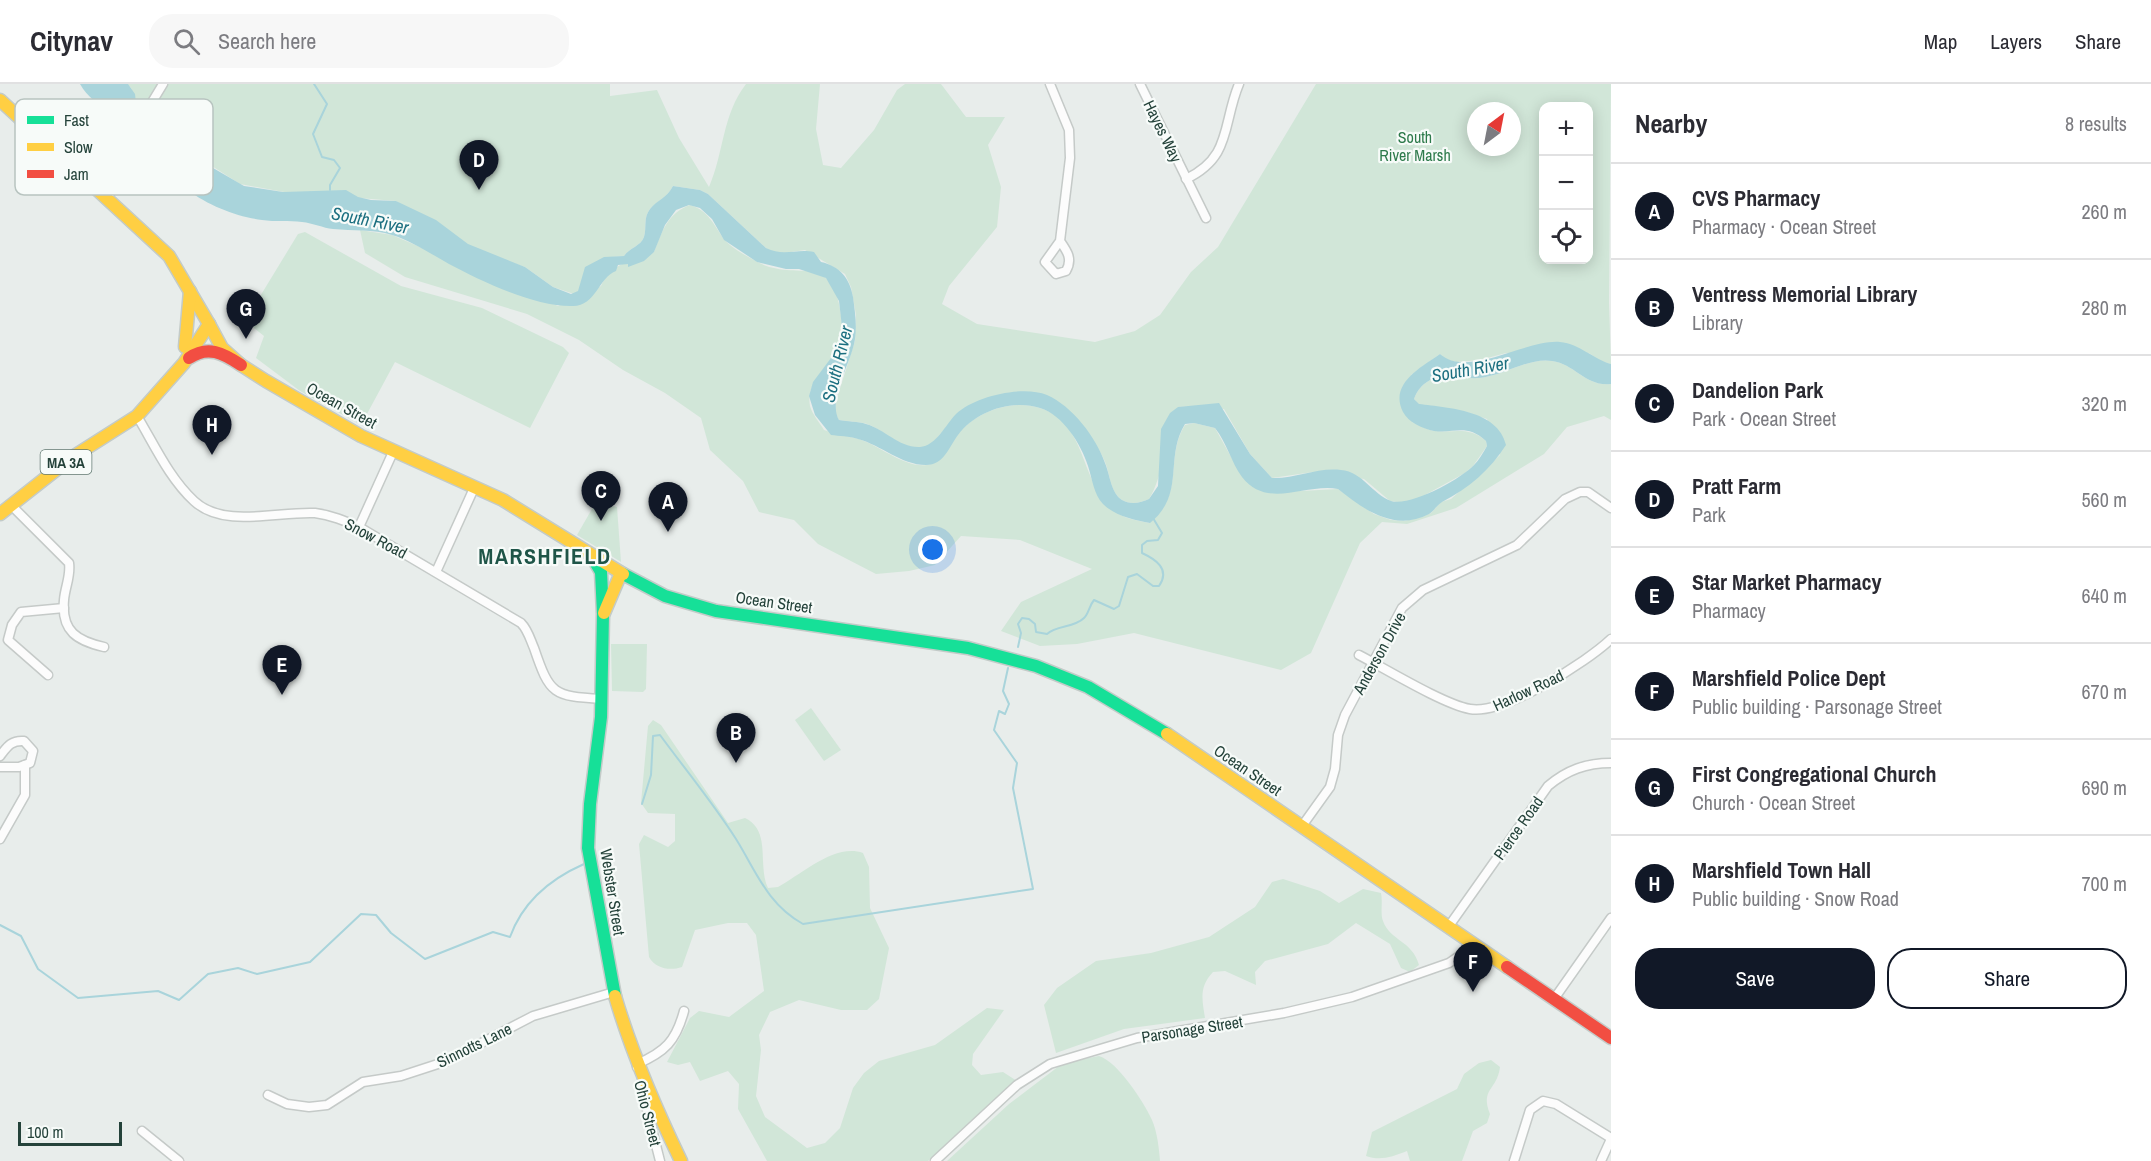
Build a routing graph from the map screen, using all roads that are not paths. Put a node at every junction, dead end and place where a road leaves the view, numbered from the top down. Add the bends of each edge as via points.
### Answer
1 (163, 84) edge
2 (1050, 84) edge
3 (1140, 84) edge
4 (1239, 84) edge
5 (154, 99) edge
6 (1, 103) edge
7 (15, 115) edge
8 (1186, 179) junction
9 (105, 195) edge
10 (109, 195) edge
11 (108, 198) junction
12 (1206, 218) dead end
13 (1060, 241) dead end
14 (190, 288) junction
15 (209, 324) junction
16 (185, 346) junction
17 (184, 363) junction
18 (241, 365) junction
19 (172, 377) junction
20 (137, 416) junction
21 (393, 452) junction
22 (475, 486) junction
23 (11, 505) junction
24 (1611, 508) edge
25 (0, 514) edge
26 (359, 527) junction
27 (589, 554) junction
28 (436, 572) junction
29 (621, 573) junction
30 (602, 595) junction
31 (64, 608) junction
32 (603, 614) junction
33 (1611, 639) edge
34 (104, 647) dead end
35 (1359, 655) dead end
36 (1374, 662) junction
37 (48, 675) dead end
38 (602, 699) junction
39 (0, 756) edge
40 (1611, 763) edge
41 (25, 765) junction
42 (0, 767) edge
43 (1302, 826) junction
44 (0, 839) edge
45 (1611, 918) edge
46 (1449, 926) junction
47 (1475, 945) junction
48 (614, 992) junction
49 (1554, 999) junction
50 (684, 1011) dead end
51 (1611, 1038) edge
52 (637, 1065) junction
53 (268, 1095) dead end
54 (142, 1131) dead end
55 (1611, 1138) edge
56 (179, 1161) edge
57 (660, 1161) edge
58 (681, 1161) edge
59 (935, 1161) edge
60 (1514, 1161) edge
61 (1601, 1161) edge

1 - 5 street
2 - 13 street via 1070,139
3 - 8 street, Hayes Way
4 - 8 street via 1220,151 1202,172
6 - 7 main road, Ocean Street
8 - 12 street, Hayes Way
9 - 11 main road, Ocean Street
10 - 11 street
11 - 14 main road, Ocean Street via 169,256
14 - 15 main road, Ocean Street
14 - 16 main road, MA 3A
15 - 16 main road, MA 3A
15 - 17 main road, MA 3A
15 - 18 main road, Ocean Street via 222,348
16 - 19 main road, MA 3A
17 - 18 main road via 200,351 211,350
17 - 19 main road, MA 3A
18 - 21 main road, Ocean Street
19 - 20 main road, MA 3A
20 - 23 main road, MA 3A via 69,460
20 - 26 street, Snow Road via 177,482 206,510 248,516 316,513
21 - 22 main road, Ocean Street
21 - 26 street
22 - 27 main road, Ocean Street
22 - 28 street
23 - 25 main road, MA 3A
23 - 31 street via 69,563
24 - 36 street, Anderson Drive via 1588,492 1572,495 1517,545 1415,596 1397,616
26 - 28 street, Snow Road
27 - 29 main road, Ocean Street
27 - 30 main road, Webster Street via 601,572
28 - 38 street, Snow Road via 521,623 542,673 556,692
29 - 30 main road
29 - 32 main road, Webster Street
29 - 43 main road, Ocean Street via 665,596 708,609 968,648 1055,673 1149,722
30 - 32 main road, Webster Street
31 - 34 street via 69,629 80,641
31 - 37 street via 21,612 8,640
32 - 38 main road, Webster Street
33 - 36 street, Harlow Road via 1590,658 1558,677 1499,706 1472,710
35 - 36 street, Harlow Road
36 - 43 street, Anderson Drive via 1342,721 1332,782
38 - 48 main road, Webster Street via 588,848
39 - 41 street via 11,743 24,741 33,752 33,759
40 - 46 street, Pierce Road via 1577,767 1548,786
41 - 42 street
41 - 44 street via 25,795
43 - 46 main road, Ocean Street
45 - 49 street
46 - 47 main road, Ocean Street
47 - 49 main road, Ocean Street
47 - 59 street, Parsonage Street via 1449,963 1342,1000 1137,1038 1058,1061 1017,1085
48 - 52 main road, Webster Street
48 - 53 street, Sinnotts Lane via 532,1016 447,1061 401,1076 363,1082 327,1105 287,1104
49 - 51 main road, Ocean Street
50 - 52 street via 680,1029 659,1055
52 - 57 street, Ohio Street
52 - 58 main road, Webster Street
54 - 56 street
55 - 60 street via 1556,1104 1539,1102 1530,1110
55 - 61 street

